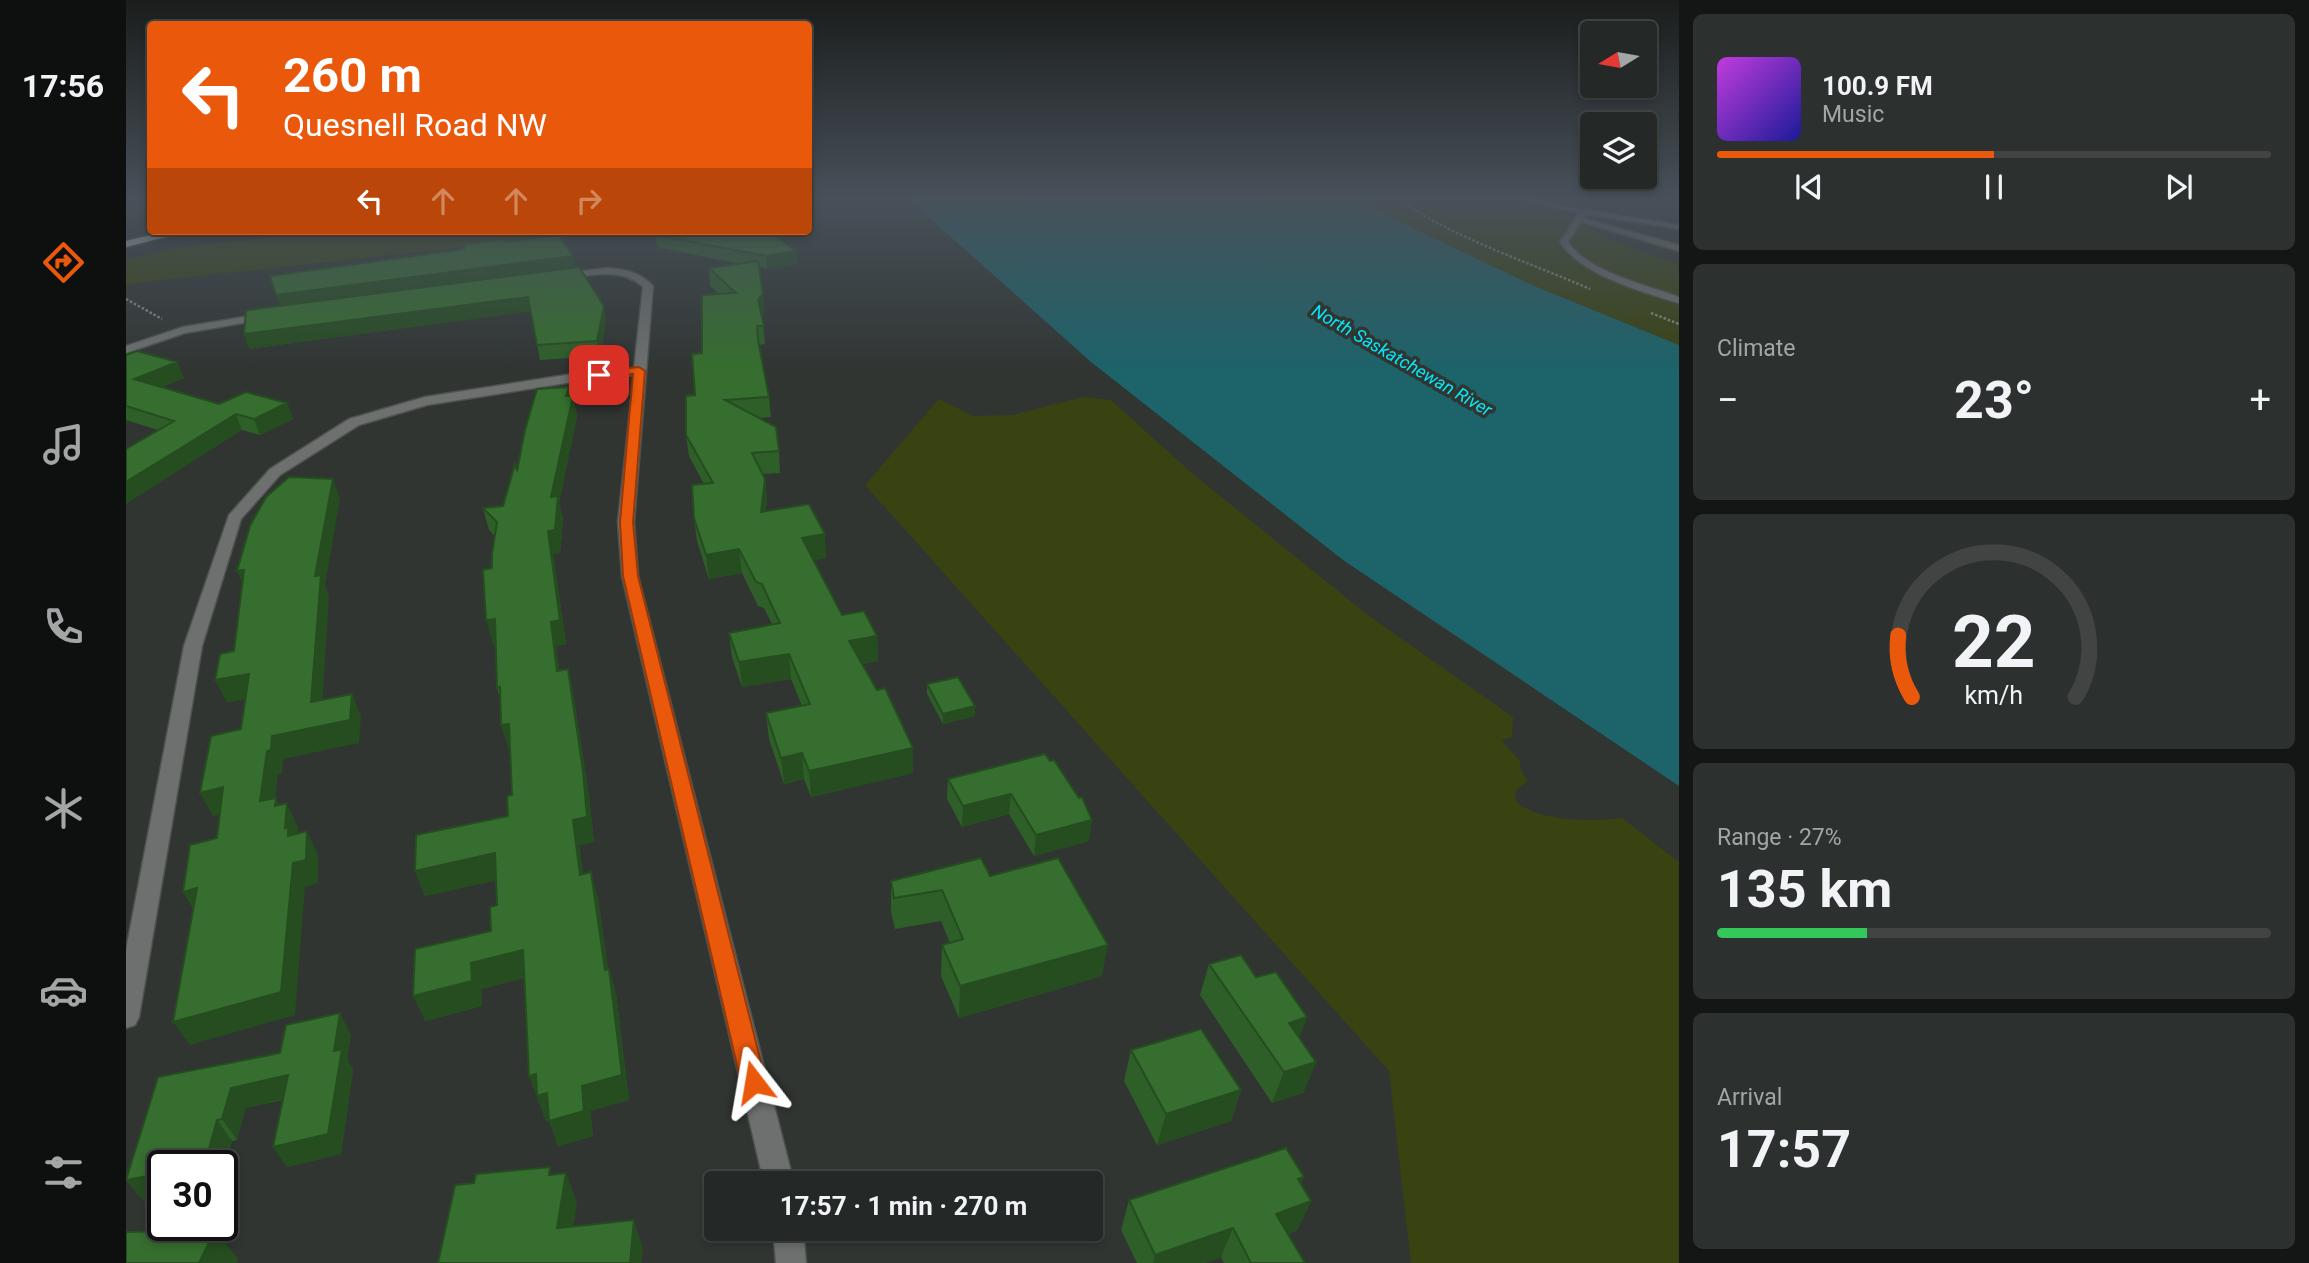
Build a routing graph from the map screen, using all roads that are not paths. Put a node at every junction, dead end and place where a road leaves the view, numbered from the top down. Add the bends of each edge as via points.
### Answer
1 (1575, 255) edge
2 (546, 279) edge
3 (1679, 300) edge
4 (286, 314) edge
5 (126, 350) edge
6 (639, 371) junction
7 (126, 1017) edge
8 (776, 1171) edge
9 (789, 1241) edge
10 (791, 1263) edge

1 - 3 lane
2 - 6 street via 621,272 645,282
4 - 5 street via 183,330
6 - 7 street via 425,401 354,422 275,472 234,518 193,646
6 - 8 street via 626,522 630,576
9 - 10 street

